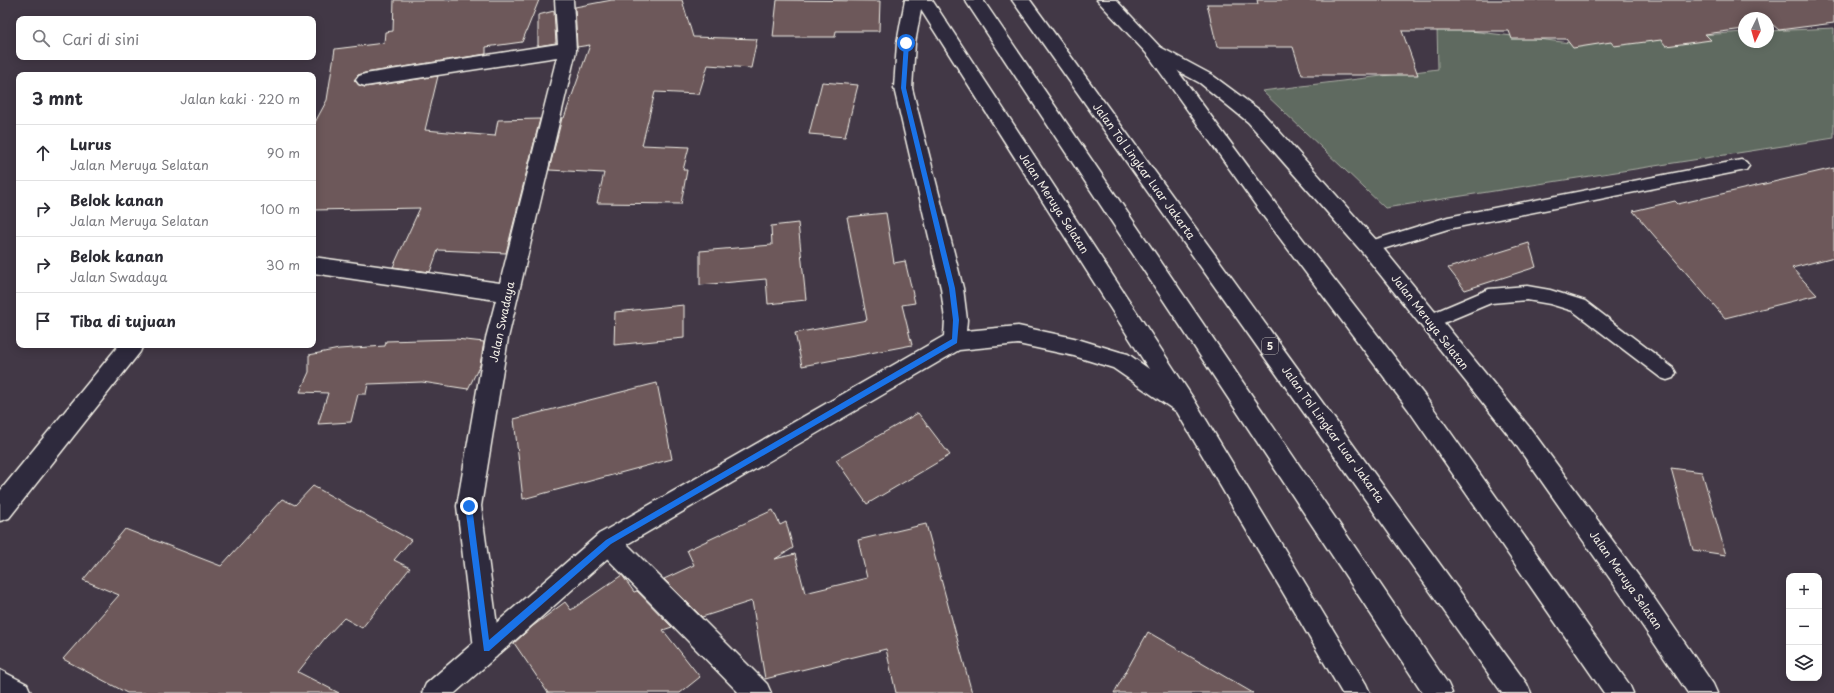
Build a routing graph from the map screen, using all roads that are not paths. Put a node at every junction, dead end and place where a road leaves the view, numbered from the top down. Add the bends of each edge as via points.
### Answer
1 (564, 0) edge
2 (914, 0) edge
3 (923, 0) edge
4 (974, 0) edge
5 (1021, 0) edge
6 (1106, 0) edge
7 (567, 49) junction
8 (1154, 51) junction
9 (365, 80) dead end
10 (1741, 166) dead end
11 (1370, 246) junction
12 (316, 265) edge
13 (508, 293) junction
14 (1429, 322) junction
15 (955, 341) junction
16 (130, 348) edge
17 (1667, 373) dead end
18 (1185, 405) junction
19 (0, 510) edge
20 (608, 542) junction
21 (487, 648) junction
22 (0, 683) edge
23 (18, 693) edge
24 (436, 693) edge
25 (758, 693) edge
26 (1357, 693) edge
27 (1439, 693) edge
28 (1518, 693) edge
29 (1620, 693) edge
30 (1704, 693) edge

1 - 7 main road, Jalan Swadaya
2 - 15 main road via 906,43 903,88 952,288 956,320
3 - 18 main road, Jalan Meruya Selatan
4 - 27 main road
5 - 28 main road, Jalan Tol Lingkar Luar Jakarta / 5
6 - 8 main road, Jalan Meruya Selatan
7 - 9 main road
7 - 13 main road, Jalan Swadaya
8 - 11 main road, Jalan Meruya Selatan via 1206,79 1255,117
8 - 29 main road via 1271,212 1416,402
10 - 11 lane via 1448,223
11 - 14 main road, Jalan Meruya Selatan
12 - 13 main road
13 - 21 main road, Jalan Swadaya via 497,338 469,506
14 - 17 lane via 1489,296 1527,293 1550,297 1579,306
14 - 30 main road, Jalan Meruya Selatan via 1522,435
15 - 18 main road, Jalan Meruya Selatan via 1018,335 1074,346 1120,362
15 - 20 main road, Jalan Meruya Selatan
16 - 19 main road
18 - 26 main road, Jalan Meruya Selatan
20 - 21 main road, Jalan Meruya Selatan
20 - 25 main road
21 - 24 main road, Jalan Meruya Selatan
22 - 23 main road

